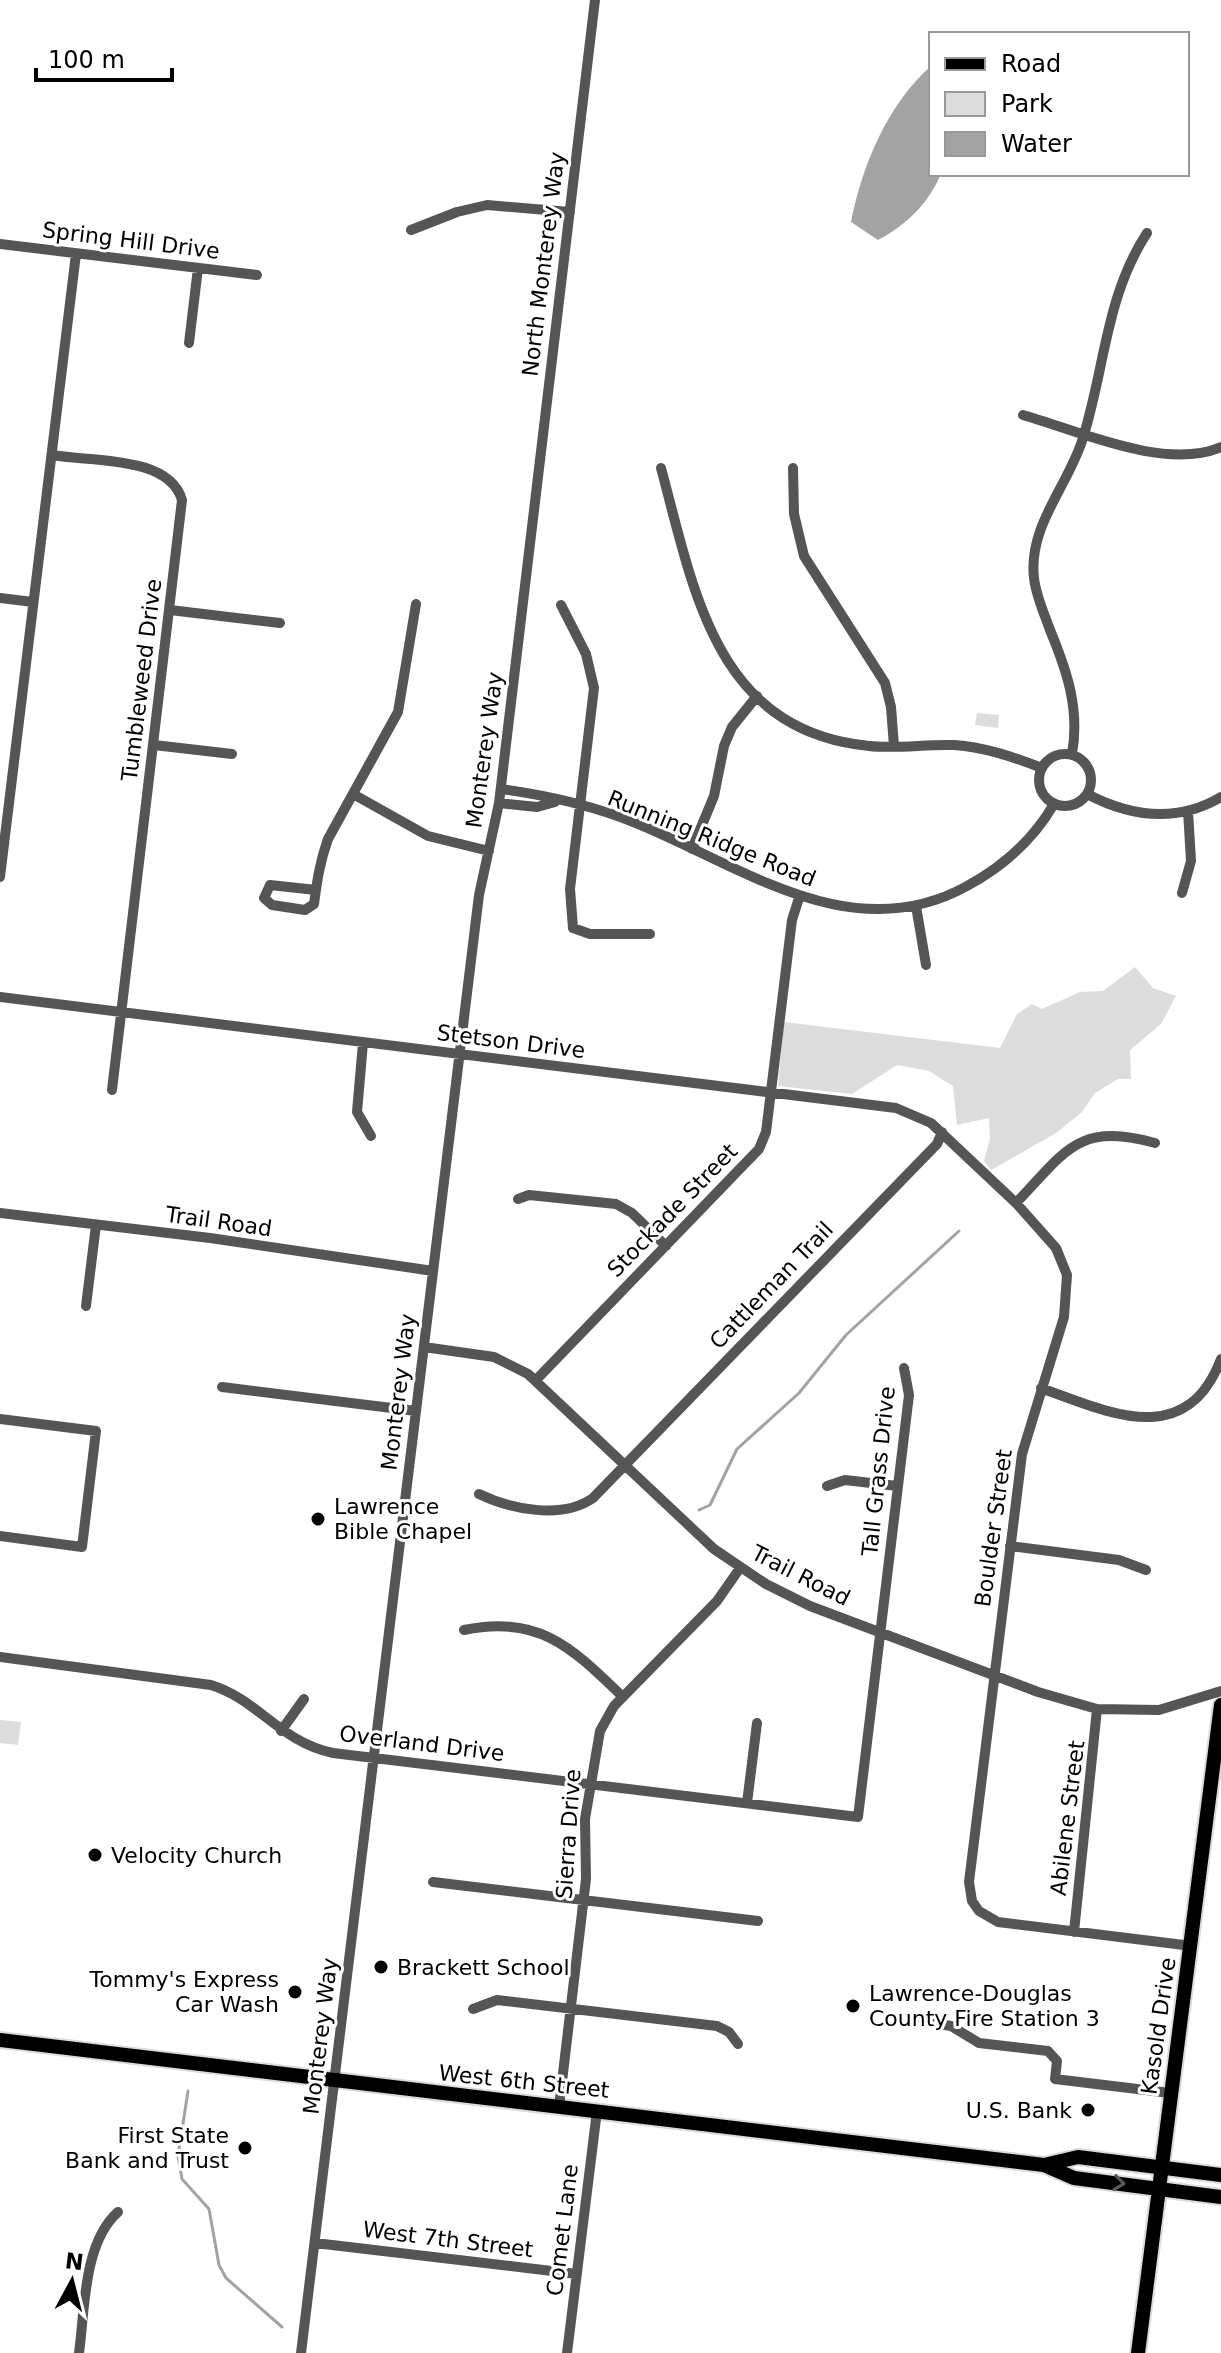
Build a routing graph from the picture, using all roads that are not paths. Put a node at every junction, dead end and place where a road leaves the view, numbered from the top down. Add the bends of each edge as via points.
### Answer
1 (595, 0) edge
2 (570, 212) junction
3 (411, 230) dead end
4 (1147, 233) dead end
5 (0, 244) edge
6 (76, 254) junction
7 (198, 268) junction
8 (257, 275) dead end
9 (189, 343) dead end
10 (1023, 415) dead end
11 (1084, 433) junction
12 (1221, 447) edge
13 (52, 455) junction
14 (661, 468) dead end
15 (793, 468) dead end
16 (531, 533) joint
17 (0, 598) edge
18 (33, 602) junction
19 (416, 604) dead end
20 (561, 605) dead end
21 (170, 610) junction
22 (280, 623) dead end
23 (757, 696) junction
24 (154, 745) junction
25 (894, 746) junction
26 (232, 754) dead end
27 (1072, 754) junction
28 (1042, 768) junction
29 (501, 789) junction
30 (353, 794) junction
31 (1087, 794) junction
32 (1221, 797) edge
33 (555, 802) junction
34 (499, 803) junction
35 (1054, 804) junction
36 (579, 806) junction
37 (1188, 811) junction
38 (692, 849) junction
39 (489, 851) junction
40 (0, 877) edge
41 (316, 890) junction
42 (1182, 893) dead end
43 (799, 898) junction
44 (916, 906) junction
45 (650, 934) dead end
46 (926, 965) dead end
47 (0, 997) edge
48 (122, 1011) junction
49 (363, 1043) junction
50 (461, 1055) junction
51 (112, 1090) dead end
52 (771, 1093) junction
53 (942, 1132) junction
54 (371, 1136) dead end
55 (1155, 1143) dead end
56 (992, 1181) joint
57 (518, 1199) dead end
58 (1016, 1203) junction
59 (0, 1213) edge
60 (96, 1225) junction
61 (666, 1246) junction
62 (433, 1271) junction
63 (86, 1306) dead end
64 (424, 1347) junction
65 (1221, 1359) edge
66 (904, 1368) dead end
67 (536, 1380) junction
68 (222, 1387) dead end
69 (1041, 1388) junction
70 (416, 1411) junction
71 (0, 1419) edge
72 (624, 1465) junction
73 (827, 1486) dead end
74 (897, 1486) junction
75 (479, 1494) dead end
76 (0, 1536) edge
77 (1010, 1546) junction
78 (740, 1568) junction
79 (1146, 1570) dead end
80 (464, 1630) dead end
81 (881, 1635) junction
82 (0, 1657) edge
83 (994, 1675) junction
84 (1221, 1691) edge
85 (623, 1697) junction
86 (304, 1699) dead end
87 (1221, 1705) edge
88 (1097, 1709) junction
89 (757, 1723) dead end
90 (281, 1731) junction
91 (374, 1757) junction
92 (591, 1784) junction
93 (747, 1803) junction
94 (858, 1817) joint
95 (433, 1882) dead end
96 (584, 1900) junction
97 (758, 1921) dead end
98 (1074, 1932) junction
99 (1192, 1946) junction
100 (473, 2009) dead end
101 (571, 2009) junction
102 (920, 2021) dead end
103 (0, 2040) edge
104 (738, 2044) dead end
105 (335, 2081) junction
106 (1170, 2093) junction
107 (559, 2107) junction
108 (597, 2111) junction
109 (1044, 2165) junction
110 (1161, 2167) junction
111 (1221, 2175) edge
112 (1158, 2188) junction
113 (1221, 2197) edge
114 (118, 2212) dead end
115 (315, 2243) junction
116 (577, 2274) junction
117 (79, 2353) edge
118 (301, 2353) edge
119 (567, 2353) edge
120 (1138, 2353) edge

1 - 2 street, North Monterey Way
2 - 3 street via 487,205
2 - 16 street, North Monterey Way
4 - 11 street via 1131,257 1111,311
5 - 6 street, Spring Hill Drive
6 - 7 street, Spring Hill Drive
6 - 13 street
7 - 8 street, Spring Hill Drive
7 - 9 street
10 - 11 street
11 - 12 street via 1169,456
11 - 27 street via 1042,523 1033,565 1037,595 1070,683
13 - 18 street
13 - 21 street, Tumbleweed Drive via 147,467 176,486 182,514
14 - 23 street via 709,631 729,666
15 - 25 street via 795,526 804,556 885,683
16 - 29 street, Monterey Way
17 - 18 street
18 - 40 street
19 - 30 street via 398,712
20 - 36 street via 586,654 594,688
21 - 22 street
21 - 24 street, Tumbleweed Drive
23 - 25 street via 801,727 826,737
23 - 38 street via 732,727 714,796
24 - 26 street
24 - 48 street, Tumbleweed Drive
25 - 28 street via 978,748
27 - 28 street via 1055,756
27 - 31 street via 1090,771
28 - 35 street via 1042,792
29 - 33 street, Running Ridge Road via 540,794
29 - 34 street, Monterey Way
30 - 39 street via 428,836
30 - 41 street via 324,850
31 - 35 street via 1076,804
31 - 37 street via 1133,812
32 - 37 street
33 - 34 street, Running Ridge Road via 537,807
33 - 36 street, Running Ridge Road
34 - 39 street, Monterey Way
35 - 44 street, Running Ridge Road via 1027,843 994,872 950,896
36 - 38 street, Running Ridge Road via 634,822
36 - 45 street via 570,889 573,928 590,934
37 - 42 street via 1191,861
38 - 43 street, Running Ridge Road
39 - 50 street, Monterey Way
41 - 41 street via 314,904 305,910 272,905 264,898 270,885
43 - 44 street, Running Ridge Road via 865,911
43 - 52 street, Stockade Street
44 - 46 street
47 - 48 street, Stetson Drive
48 - 49 street, Stetson Drive
48 - 51 street, Tumbleweed Drive
49 - 50 street, Stetson Drive
49 - 54 street via 356,1103
50 - 52 street, Stetson Drive
50 - 62 street, Monterey Way
52 - 53 street, Stetson Drive via 896,1108 923,1117
52 - 61 street, Stockade Street via 759,1149
53 - 56 street, Stetson Drive
53 - 72 street, Cattleman Trail via 937,1144
55 - 58 street via 1110,1134 1082,1140
56 - 58 street, Boulder Street
57 - 61 street via 529,1195 616,1204
58 - 69 street, Boulder Street via 1056,1248 1067,1275 1064,1317
59 - 60 street, Trail Road
60 - 62 street, Trail Road
60 - 63 street
61 - 67 street, Stockade Street
62 - 64 street, Monterey Way
64 - 67 street, Trail Road via 494,1357
64 - 70 street, Monterey Way
65 - 69 street via 1190,1403 1158,1417 1116,1415
66 - 74 street, Tall Grass Drive via 909,1395
67 - 72 street, Trail Road
68 - 70 street
69 - 77 street, Boulder Street via 1022,1454
70 - 91 street, Monterey Way
71 - 76 street via 96,1431 82,1547
72 - 75 street, Cattleman Trail via 593,1498 567,1510 499,1504
72 - 78 street, Trail Road
73 - 74 street via 845,1480
74 - 81 street, Tall Grass Drive
77 - 79 street via 1119,1560
77 - 83 street, Boulder Street
78 - 81 street, Trail Road via 797,1600
78 - 85 street, Sierra Drive via 717,1601
80 - 85 street via 496,1628 558,1639
81 - 83 street, Trail Road
81 - 94 street, Tall Grass Drive
82 - 90 street, Overland Drive via 211,1685 242,1698
83 - 88 street, Trail Road
83 - 98 street, Boulder Street via 969,1882 972,1901 998,1922
84 - 88 street, Trail Road via 1159,1710
85 - 92 street, Sierra Drive via 600,1731
86 - 90 street
87 - 99 main road, Kasold Drive
88 - 98 street, Abilene Street
89 - 93 street
90 - 91 street, Overland Drive via 318,1750
91 - 92 street, Overland Drive
91 - 105 street, Monterey Way
92 - 93 street, Overland Drive
92 - 96 street, Sierra Drive
93 - 94 street, Overland Drive
95 - 96 street
96 - 97 street
96 - 101 street, Sierra Drive
98 - 99 street
99 - 106 main road, Kasold Drive
100 - 101 street via 497,2000
101 - 104 street via 717,2026
101 - 107 street, Sierra Drive
102 - 106 street via 951,2026 979,2043 1048,2051 1057,2061 1055,2079
103 - 105 main road, West 6th Street
105 - 107 main road, West 6th Street
105 - 115 street, Monterey Way
106 - 110 main road, Kasold Drive
107 - 108 main road, West 6th Street
108 - 109 main road, West 6th Street
108 - 116 street, Comet Lane
109 - 110 main road, West 6th Street via 1078,2157
109 -> 112 main road, West 6th Street via 1074,2178
110 - 111 main road, West 6th Street
110 - 112 main road, Kasold Drive
112 - 113 main road, West 6th Street
112 - 120 main road, Kasold Drive
114 - 117 street via 104,2227 94,2258
115 - 116 street, West 7th Street
115 - 118 street, Monterey Way
116 - 119 street, Comet Lane

